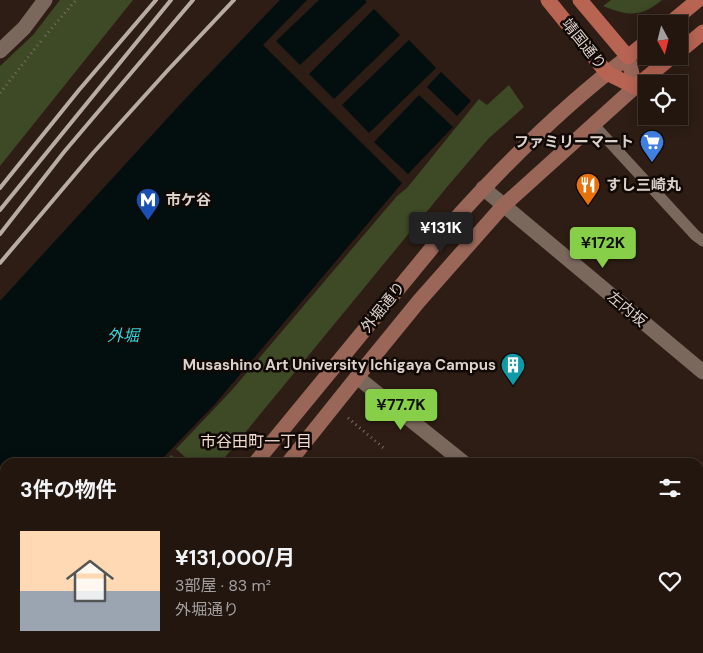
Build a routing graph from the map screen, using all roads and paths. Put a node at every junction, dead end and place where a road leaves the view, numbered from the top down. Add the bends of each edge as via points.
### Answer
1 (45, 0) edge
2 (76, 0) edge
3 (548, 0) edge
4 (580, 0) edge
5 (698, 0) edge
6 (680, 15) edge
7 (703, 32) edge
8 (688, 44) edge
9 (638, 49) edge
10 (0, 51) edge
11 (628, 57) junction
12 (662, 65) edge
13 (607, 73) junction
14 (636, 87) junction
15 (0, 93) edge
16 (593, 124) junction
17 (483, 188) junction
18 (503, 206) junction
19 (703, 241) edge
20 (703, 372) edge
21 (357, 377) junction
22 (333, 407) junction
23 (386, 450) dead end
24 (259, 458) edge
25 (292, 458) edge
26 (458, 458) edge

1 - 10 street via 24,28
2 - 15 path
3 - 13 main road, 靖国通り
4 - 11 main road, 靖国通り
5 - 6 main road
7 - 8 main road
9 - 11 main road, 靖国通り
11 - 13 main road, 外堀通り
11 - 14 main road
12 - 14 main road
13 - 14 main road, 靖国通り
13 - 17 main road, 外堀通り via 539,132
14 - 16 main road, 外堀通り
16 - 18 main road, 外堀通り
16 - 19 lane
17 - 18 street, 左内坂
17 - 24 main road, 外堀通り
18 - 20 street, 左内坂
18 - 21 main road, 外堀通り
21 - 22 main road, 外堀通り
21 - 26 street
22 - 23 path
22 - 25 main road, 外堀通り

